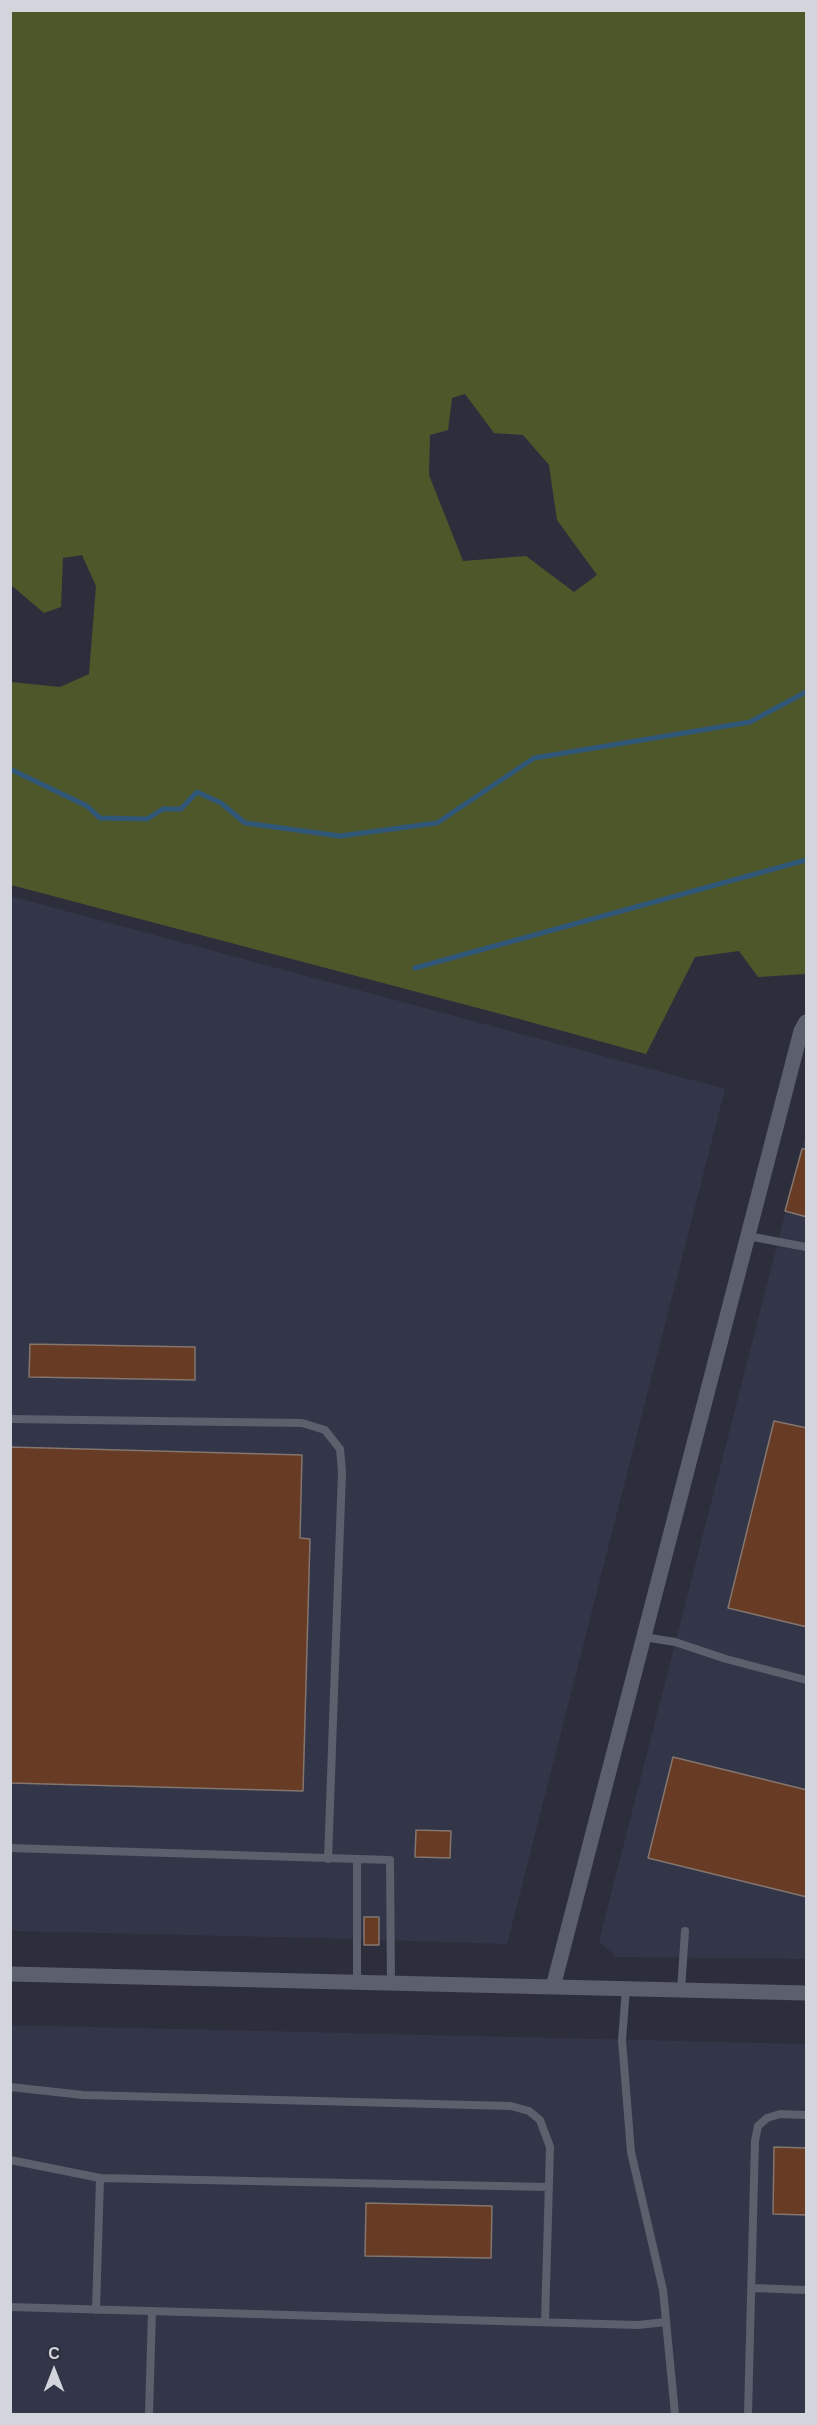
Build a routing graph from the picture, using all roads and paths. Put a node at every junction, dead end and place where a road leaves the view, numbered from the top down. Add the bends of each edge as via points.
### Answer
1 (807, 1022) edge
2 (748, 1236) junction
3 (807, 1247) edge
4 (10, 1419) edge
5 (644, 1637) junction
6 (807, 1680) edge
7 (10, 1848) edge
8 (328, 1859) junction
9 (357, 1860) junction
10 (685, 1931) dead end
11 (10, 1974) edge
12 (357, 1983) junction
13 (391, 1983) junction
14 (553, 1987) junction
15 (626, 1989) junction
16 (681, 1990) junction
17 (807, 1993) edge
18 (10, 2087) edge
19 (807, 2115) edge
20 (10, 2160) edge
21 (100, 2178) junction
22 (549, 2187) junction
23 (752, 2288) junction
24 (807, 2290) edge
25 (10, 2307) edge
26 (96, 2310) junction
27 (152, 2311) junction
28 (545, 2322) junction
29 (666, 2322) junction
30 (149, 2415) edge
31 (675, 2415) edge
32 (748, 2415) edge

1 - 2 street via 801,1031
2 - 3 lane
2 - 5 street
4 - 8 lane via 302,1424 326,1430 340,1449 342,1484
5 - 6 lane via 675,1642
5 - 14 street
7 - 8 lane
8 - 9 lane
9 - 12 lane
9 - 13 lane via 390,1860
10 - 16 lane
11 - 12 street
12 - 13 street
13 - 14 street
14 - 15 street
15 - 16 street
15 - 29 lane via 622,2040 631,2152 663,2290
16 - 17 street
18 - 22 lane via 83,2095 511,2106 529,2111 546,2132 550,2147
19 - 23 lane via 780,2114 758,2126
20 - 21 lane
21 - 22 lane
21 - 26 lane
22 - 28 lane
23 - 24 lane
23 - 32 lane
25 - 26 lane
26 - 27 lane
27 - 28 lane
27 - 30 lane
28 - 29 lane
29 - 31 lane

